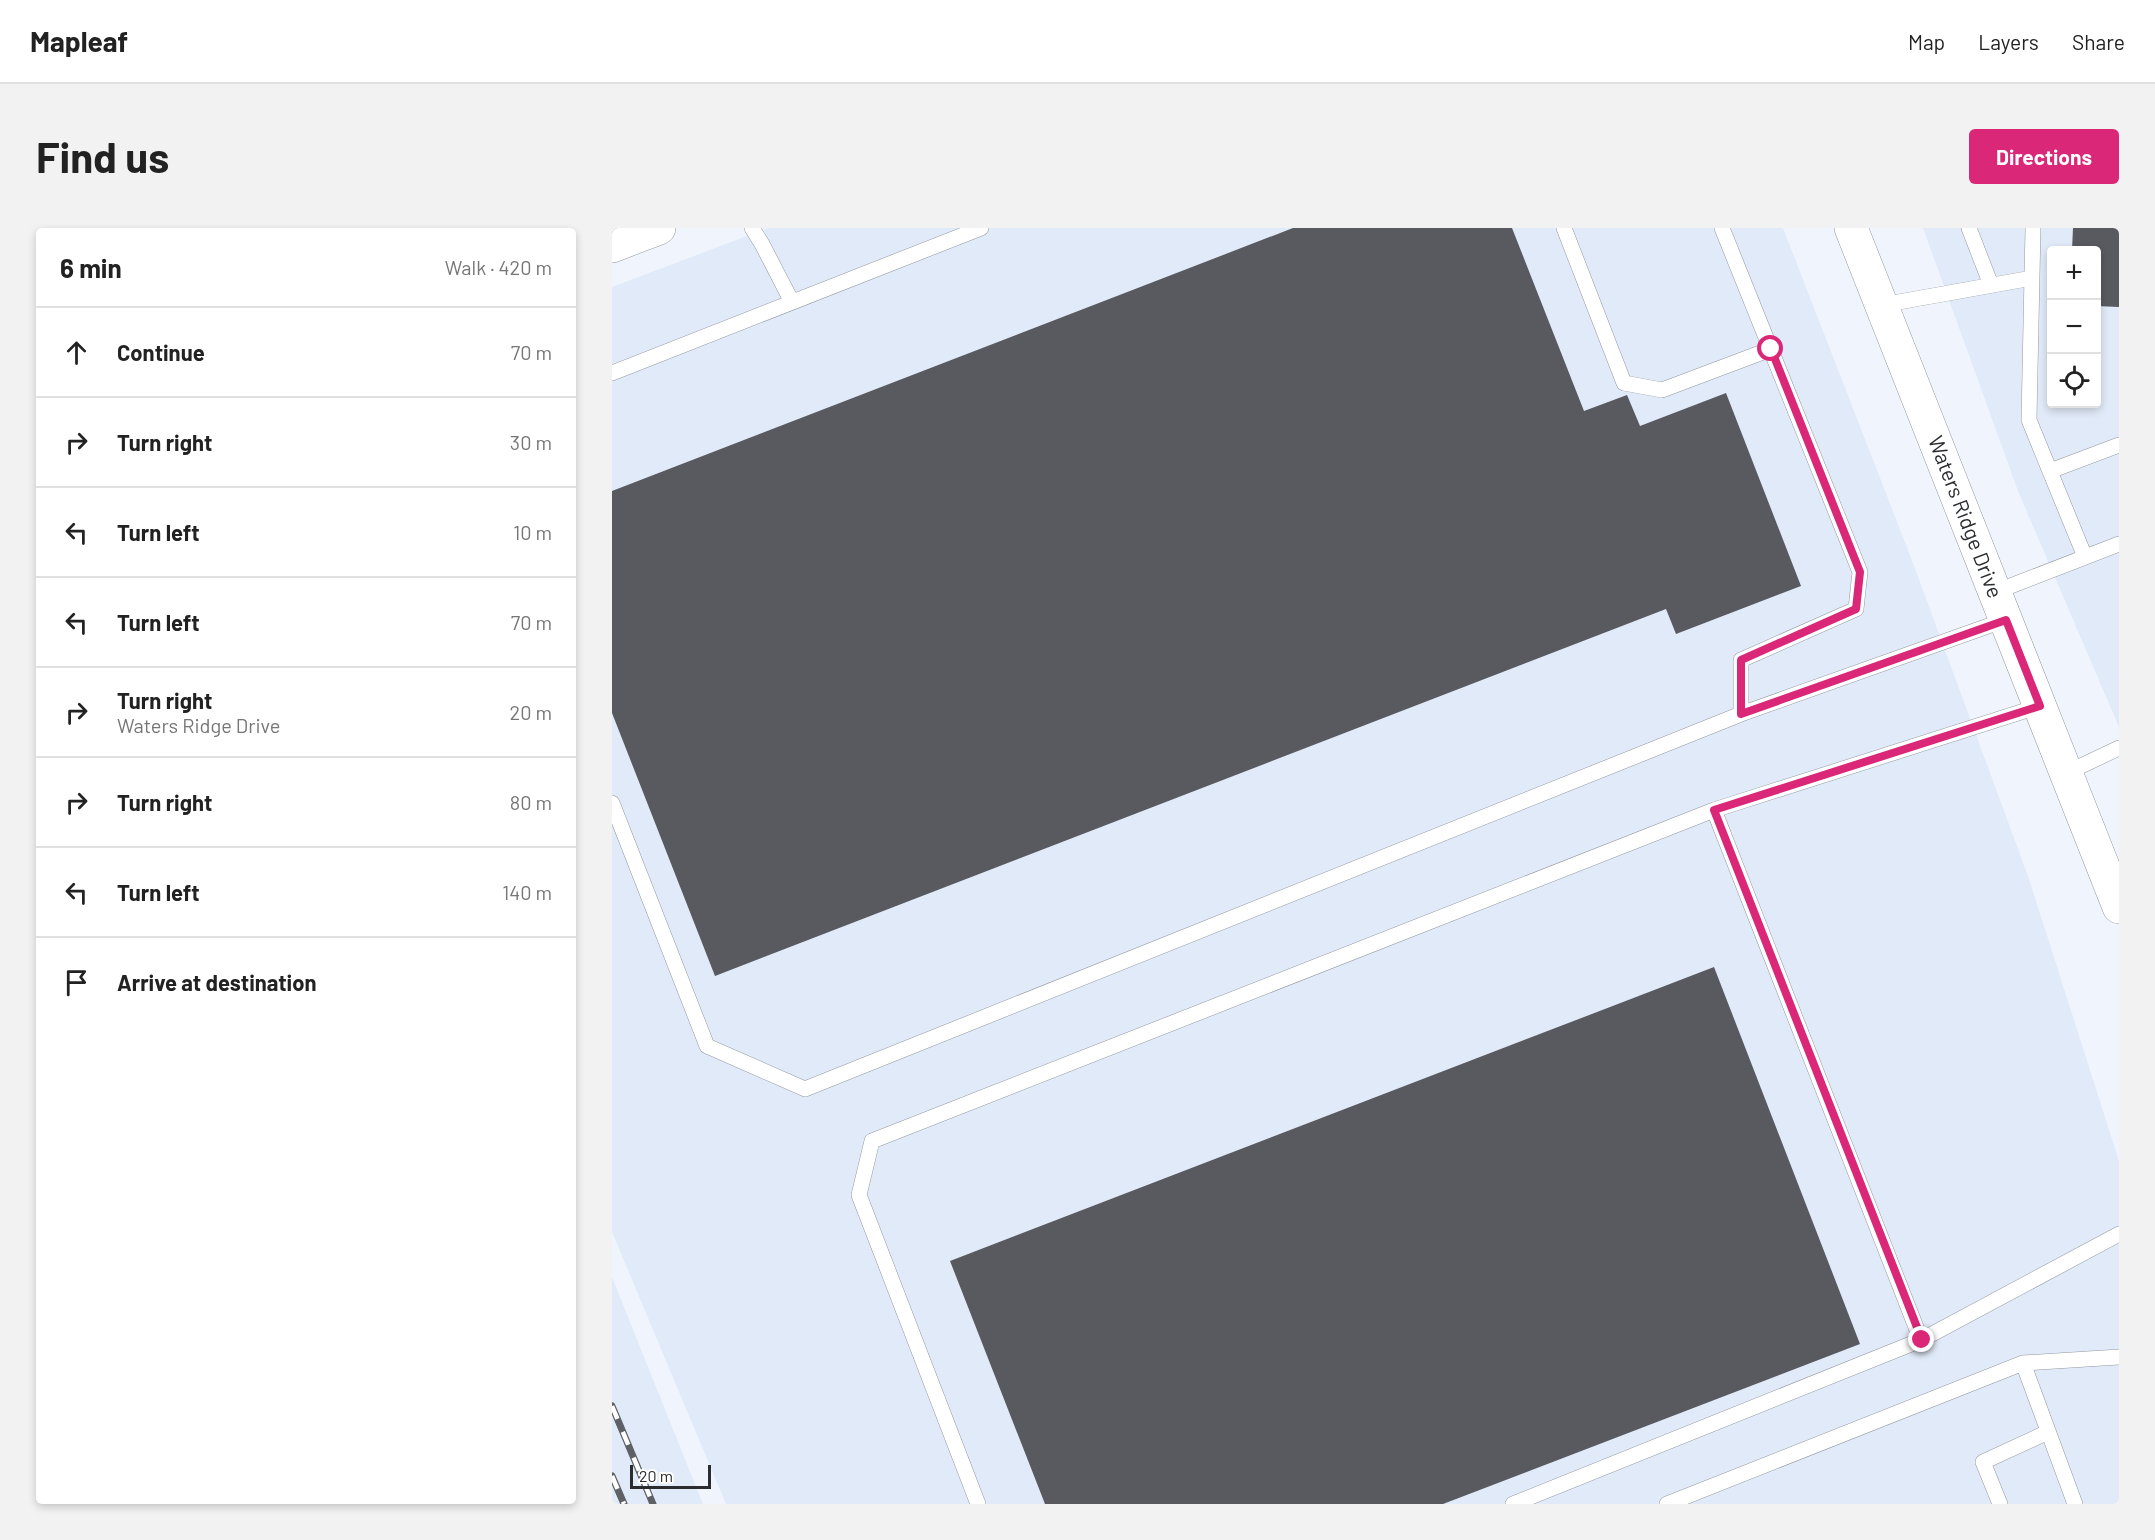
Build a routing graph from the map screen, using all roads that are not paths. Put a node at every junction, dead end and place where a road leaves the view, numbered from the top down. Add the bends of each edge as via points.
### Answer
1 (659, 228) edge
2 (752, 228) edge
3 (981, 228) edge
4 (1564, 228) edge
5 (1722, 228) edge
6 (1851, 228) edge
7 (1969, 228) edge
8 (2034, 228) edge
9 (612, 246) edge
10 (2032, 278) junction
11 (1990, 285) junction
12 (792, 302) junction
13 (1882, 305) junction
14 (1771, 349) junction
15 (612, 373) edge
16 (2119, 445) edge
17 (2050, 471) junction
18 (2119, 544) edge
19 (2085, 557) junction
20 (2000, 606) junction
21 (2040, 706) junction
22 (1741, 714) junction
23 (2119, 748) edge
24 (2066, 773) junction
25 (612, 803) edge
26 (1714, 810) junction
27 (2119, 907) edge
28 (2119, 1234) edge
29 (1922, 1340) junction
30 (2119, 1357) edge
31 (2023, 1363) junction
32 (2048, 1432) junction
33 (978, 1504) edge
34 (1513, 1504) edge
35 (1667, 1504) edge
36 (2000, 1504) edge
37 (2075, 1504) edge

1 - 9 street
2 - 12 lane
3 - 12 lane
4 - 14 lane via 1624,383 1662,390
5 - 14 lane
6 - 13 street, Waters Ridge Drive
7 - 11 lane
8 - 10 lane
10 - 11 lane
10 - 17 lane via 2029,420
11 - 13 lane
12 - 15 lane
13 - 20 street, Waters Ridge Drive
14 - 22 lane via 1860,572 1856,609 1741,660
16 - 17 lane
17 - 19 lane
18 - 19 lane
19 - 20 lane
20 - 21 street, Waters Ridge Drive
20 - 22 lane
21 - 24 street, Waters Ridge Drive
21 - 26 lane
22 - 25 lane via 805,1089 707,1046
23 - 24 lane
24 - 27 street, Waters Ridge Drive
26 - 29 lane
26 - 33 lane via 872,1141 859,1195
28 - 29 lane
29 - 34 lane
30 - 31 lane
31 - 32 lane
31 - 35 lane
32 - 36 lane via 1983,1461
32 - 37 lane

